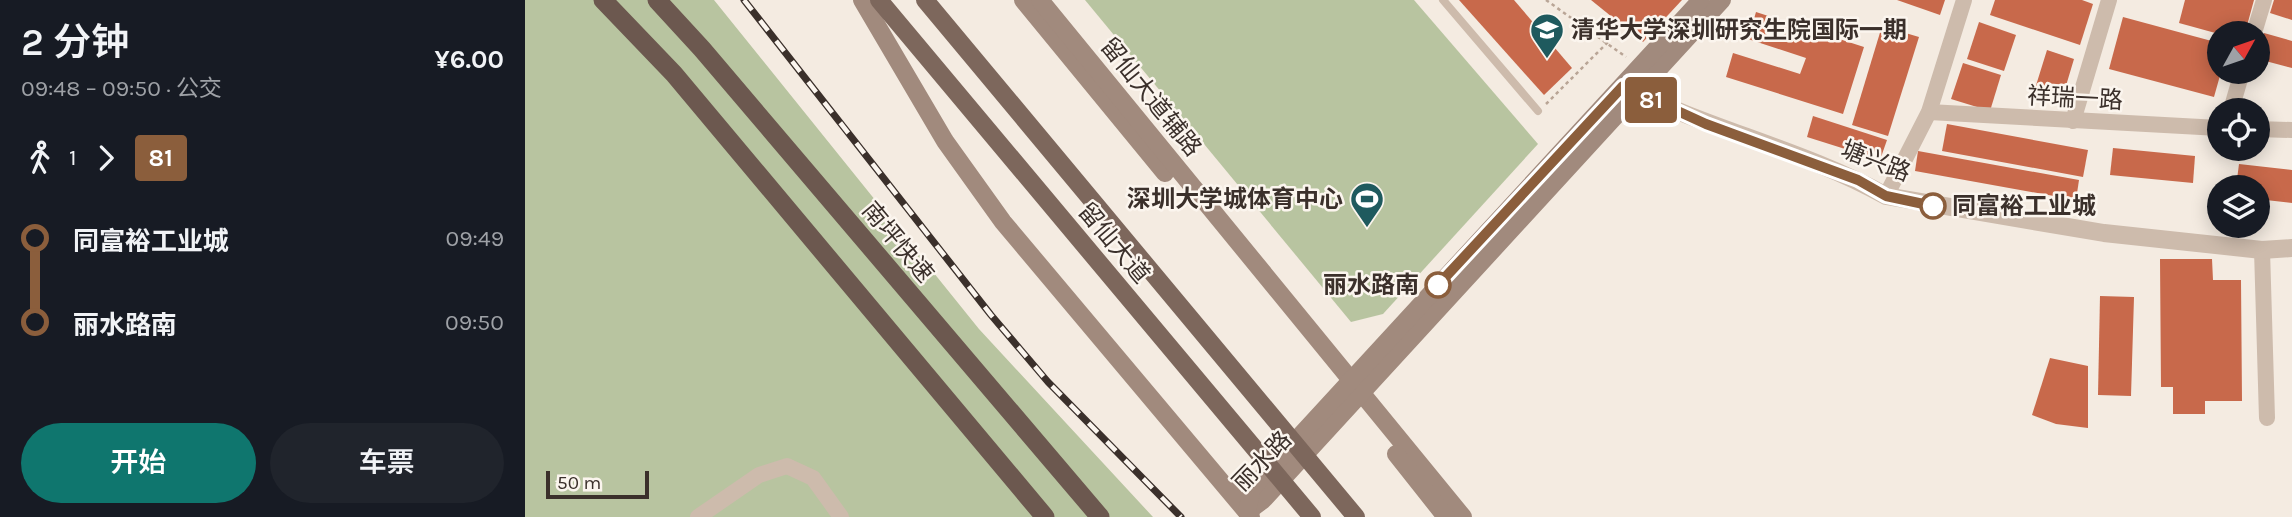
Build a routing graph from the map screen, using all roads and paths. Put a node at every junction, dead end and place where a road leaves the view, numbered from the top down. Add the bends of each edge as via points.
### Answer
1 (603, 0) edge
2 (657, 0) edge
3 (862, 0) edge
4 (879, 0) edge
5 (925, 0) edge
6 (1023, 0) edge
7 (1040, 0) edge
8 (1443, 0) edge
9 (1546, 0) edge
10 (1701, 0) edge
11 (1722, 0) edge
12 (1964, 0) edge
13 (2109, 0) edge
14 (2264, 0) edge
15 (2258, 21) edge
16 (1608, 42) junction
17 (1640, 67) junction
18 (1629, 90) junction
19 (1538, 111) joint
20 (1929, 112) junction
21 (2073, 121) junction
22 (2207, 127) edge
23 (2270, 129) edge
24 (2292, 130) edge
25 (1886, 196) junction
26 (2292, 248) edge
27 (2262, 250) junction
28 (1352, 390) junction
29 (2267, 418) dead end
30 (1249, 515) edge
31 (698, 517) edge
32 (841, 517) edge
33 (1045, 517) edge
34 (1100, 517) edge
35 (1312, 517) edge
36 (1356, 517) edge
37 (1446, 517) edge
38 (1464, 517) edge

1 - 33 highway via 674,74
2 - 34 highway, 南坪快速
3 - 30 main road via 945,141 1003,222
4 - 35 main road, 留仙大道
5 - 36 main road, 留仙大道
6 - 28 main road, 留仙大道辅路
7 - 28 main road, 留仙大道辅路
8 - 19 lane
9 - 16 path
10 - 17 main road, 丽水路
11 - 18 main road, 丽水路
12 - 20 street
13 - 21 street
14 - 15 street
16 - 17 path
16 - 19 path
17 - 18 main road, 丽水路
18 - 25 street, 塘兴路 via 1858,180
18 - 28 main road, 丽水路
20 - 21 street, 祥瑞一路
20 - 25 street
21 - 22 street, 祥瑞一路
23 - 24 street
25 - 27 street, 塘兴路 via 2104,233
26 - 27 street, 塘兴路
27 - 29 street
28 - 30 main road, 丽水路 via 1252,488
28 - 37 main road, 留仙大道辅路
28 - 38 main road, 留仙大道辅路 via 1387,423
31 - 32 street via 759,475 787,466 813,478

